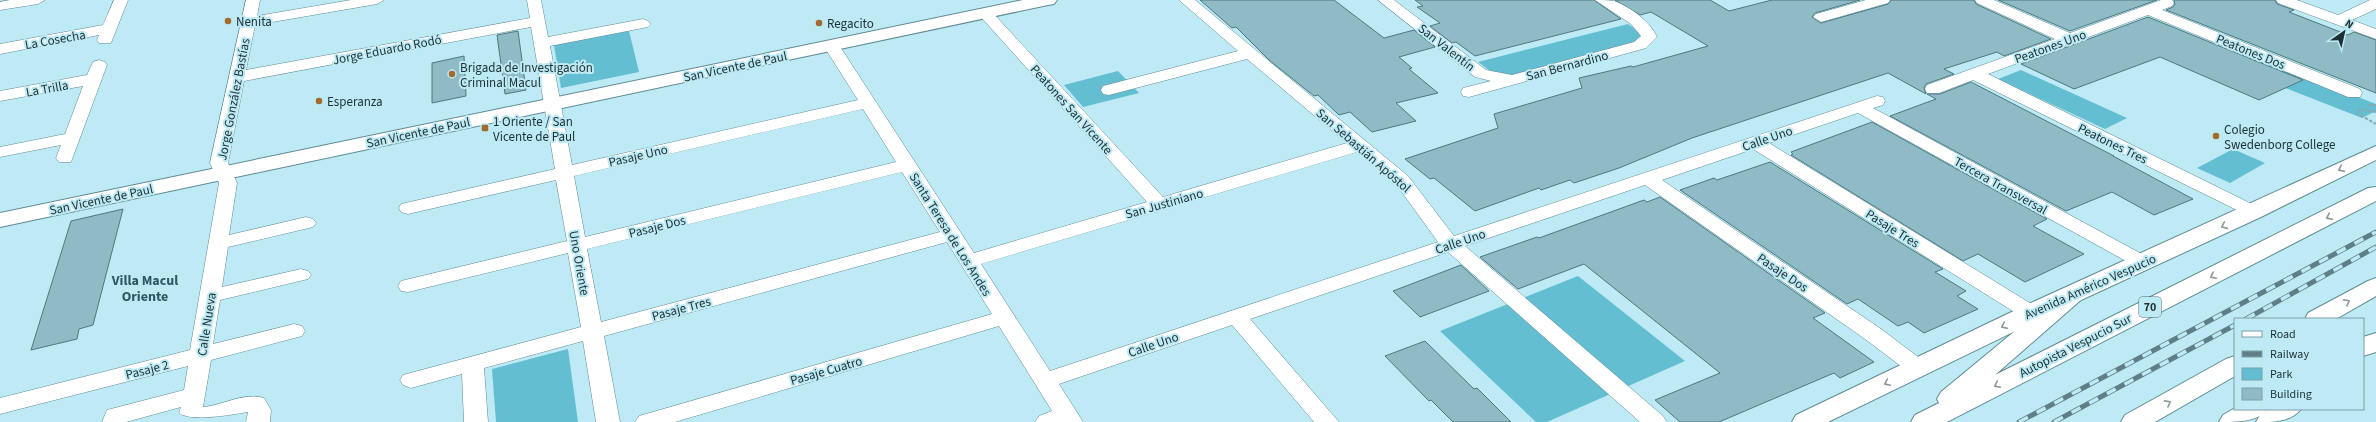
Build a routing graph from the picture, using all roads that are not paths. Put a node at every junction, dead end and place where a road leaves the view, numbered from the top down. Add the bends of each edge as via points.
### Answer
1 (38, 0) edge
2 (121, 0) edge
3 (253, 0) edge
4 (377, 0) edge
5 (534, 0) edge
6 (1048, 0) edge
7 (1186, 0) edge
8 (1385, 0) edge
9 (1602, 0) edge
10 (1883, 0) edge
11 (1982, 0) edge
12 (2283, 0) edge
13 (2167, 3) dead end
14 (2376, 3) edge
15 (0, 6) edge
16 (2148, 10) junction
17 (985, 13) junction
18 (1821, 17) dead end
19 (2339, 20) junction
20 (538, 21) junction
21 (248, 22) junction
22 (643, 24) dead end
23 (2376, 34) edge
24 (2069, 39) junction
25 (542, 43) junction
26 (831, 45) junction
27 (0, 49) edge
28 (1249, 53) junction
29 (1974, 74) junction
30 (237, 77) junction
31 (1514, 79) junction
32 (1109, 90) dead end
33 (1933, 90) dead end
34 (1469, 92) dead end
35 (2354, 93) dead end
36 (0, 96) edge
37 (868, 103) junction
38 (552, 104) junction
39 (1868, 104) joint
40 (72, 138) junction
41 (1755, 142) junction
42 (1360, 145) junction
43 (0, 152) edge
44 (2376, 152) edge
45 (65, 158) dead end
46 (907, 165) junction
47 (564, 172) junction
48 (224, 173) junction
49 (1647, 178) junction
50 (2376, 193) edge
51 (1159, 204) junction
52 (408, 208) dead end
53 (2253, 212) junction
54 (0, 220) edge
55 (306, 223) dead end
56 (952, 235) junction
57 (219, 243) junction
58 (1450, 244) junction
59 (577, 245) junction
60 (968, 261) junction
61 (2142, 262) junction
62 (301, 275) dead end
63 (408, 286) dead end
64 (2376, 286) edge
65 (2074, 294) junction
66 (210, 296) junction
67 (2030, 313) junction
68 (1236, 316) junction
69 (1004, 318) junction
70 (2319, 318) edge
71 (294, 331) dead end
72 (592, 332) junction
73 (2376, 341) edge
74 (2364, 347) edge
75 (200, 355) junction
76 (473, 364) junction
77 (2234, 366) edge
78 (1918, 368) junction
79 (411, 380) dead end
80 (1044, 381) junction
81 (194, 395) junction
82 (0, 406) edge
83 (2253, 410) edge
84 (2287, 410) edge
85 (115, 419) edge
86 (1062, 420) edge
87 (258, 422) edge
88 (476, 422) edge
89 (608, 422) edge
90 (647, 422) edge
91 (1327, 422) edge
92 (1655, 422) edge
93 (1805, 422) edge
94 (1924, 422) edge
95 (2134, 422) edge
96 (2232, 422) edge
97 (2269, 422) edge

1 - 15 street
2 - 27 street, La Cosecha via 107,35
3 - 21 street, Jorge González Bastías
4 - 21 street
5 - 20 street, Uno Oriente
6 - 17 main road, San Vicente de Paul
7 - 28 street, San Sebastián Apóstol
8 - 31 street, San Valentín via 1481,74
9 - 31 street, San Bernardino via 1642,25 1648,31 1649,37 1640,44
10 - 18 street
11 - 24 street
12 - 19 street
13 - 16 street, Peatones Uno
14 - 19 street
16 - 24 street, Peatones Uno
16 - 35 street, Peatones Dos
17 - 26 main road, San Vicente de Paul
17 - 51 street, Peatones San Vicente
19 - 23 street
20 - 25 street, Uno Oriente
20 - 30 street, Jorge Eduardo Rodó
21 - 30 street, Jorge González Bastías
22 - 25 street
24 - 29 street, Peatones Uno
25 - 38 street, Uno Oriente
26 - 37 street, Santa Teresa de Los Andes
26 - 38 main road, San Vicente de Paul
28 - 32 street
28 - 42 street, San Sebastián Apóstol
29 - 33 street, Peatones Uno
29 - 53 street, Peatones Tres
30 - 48 street, Jorge González Bastías via 219,163
31 - 34 street, San Bernardino
36 - 40 street, La Trilla via 97,72
37 - 46 street, Santa Teresa de Los Andes
37 - 47 street, Pasaje Uno
38 - 47 street, Uno Oriente
38 - 48 main road, San Vicente de Paul
39 - 41 street, Calle Uno
39 - 61 street, Tercera Transversal
40 - 43 street
40 - 45 street, La Trilla
41 - 49 street, Calle Uno
41 - 67 street, Pasaje Tres
42 - 51 street, San Justiniano
42 - 58 street, San Sebastián Apóstol via 1415,194 1434,225
44 -> 53 main road, Avenida Américo Vespucio
46 - 56 street, Santa Teresa de Los Andes
46 - 59 street, Pasaje Dos
47 - 52 street, Pasaje Uno
47 - 59 street, Uno Oriente
48 - 54 main road, San Vicente de Paul
48 - 57 street, Calle Nueva via 228,183
49 - 58 street, Calle Uno
49 - 78 street, Pasaje Dos via 1873,334
50 -> 94 main road, Autopista Vespucio Sur / 70
51 - 60 street, San Justiniano
53 -> 61 main road, Avenida Américo Vespucio
55 - 57 street
56 - 60 street, Santa Teresa de Los Andes
56 - 72 street, Pasaje Tres
57 - 66 street, Calle Nueva
58 - 68 street, Calle Uno
58 - 92 street, San Sebastián Apóstol
59 - 63 street, Pasaje Dos
59 - 72 street, Uno Oriente
60 - 69 street, Santa Teresa de Los Andes
61 - 65 main road, Avenida Américo Vespucio
62 - 66 street
70 -> 64 main road
65 - 67 main road, Avenida Américo Vespucio
65 - 94 main road
66 - 75 street, Calle Nueva
67 -> 78 main road, Avenida Américo Vespucio
68 - 80 street, Calle Uno
68 - 91 street
69 - 80 street, Santa Teresa de Los Andes
69 - 90 street, Pasaje Cuatro
71 - 75 street, Pasaje 2
72 - 76 street, Pasaje Tres
72 - 89 street, Uno Oriente
73 - 74 main road
75 - 81 street, Calle Nueva
75 - 82 street, Pasaje 2
76 - 79 street, Pasaje Tres
76 - 88 street
95 -> 77 main road
78 -> 93 main road, Avenida Américo Vespucio
80 - 86 street, Santa Teresa de Los Andes
81 - 85 street
81 - 87 street, Calle Nueva via 191,413 193,415 256,404 260,410
83 - 96 main road
84 - 97 main road

